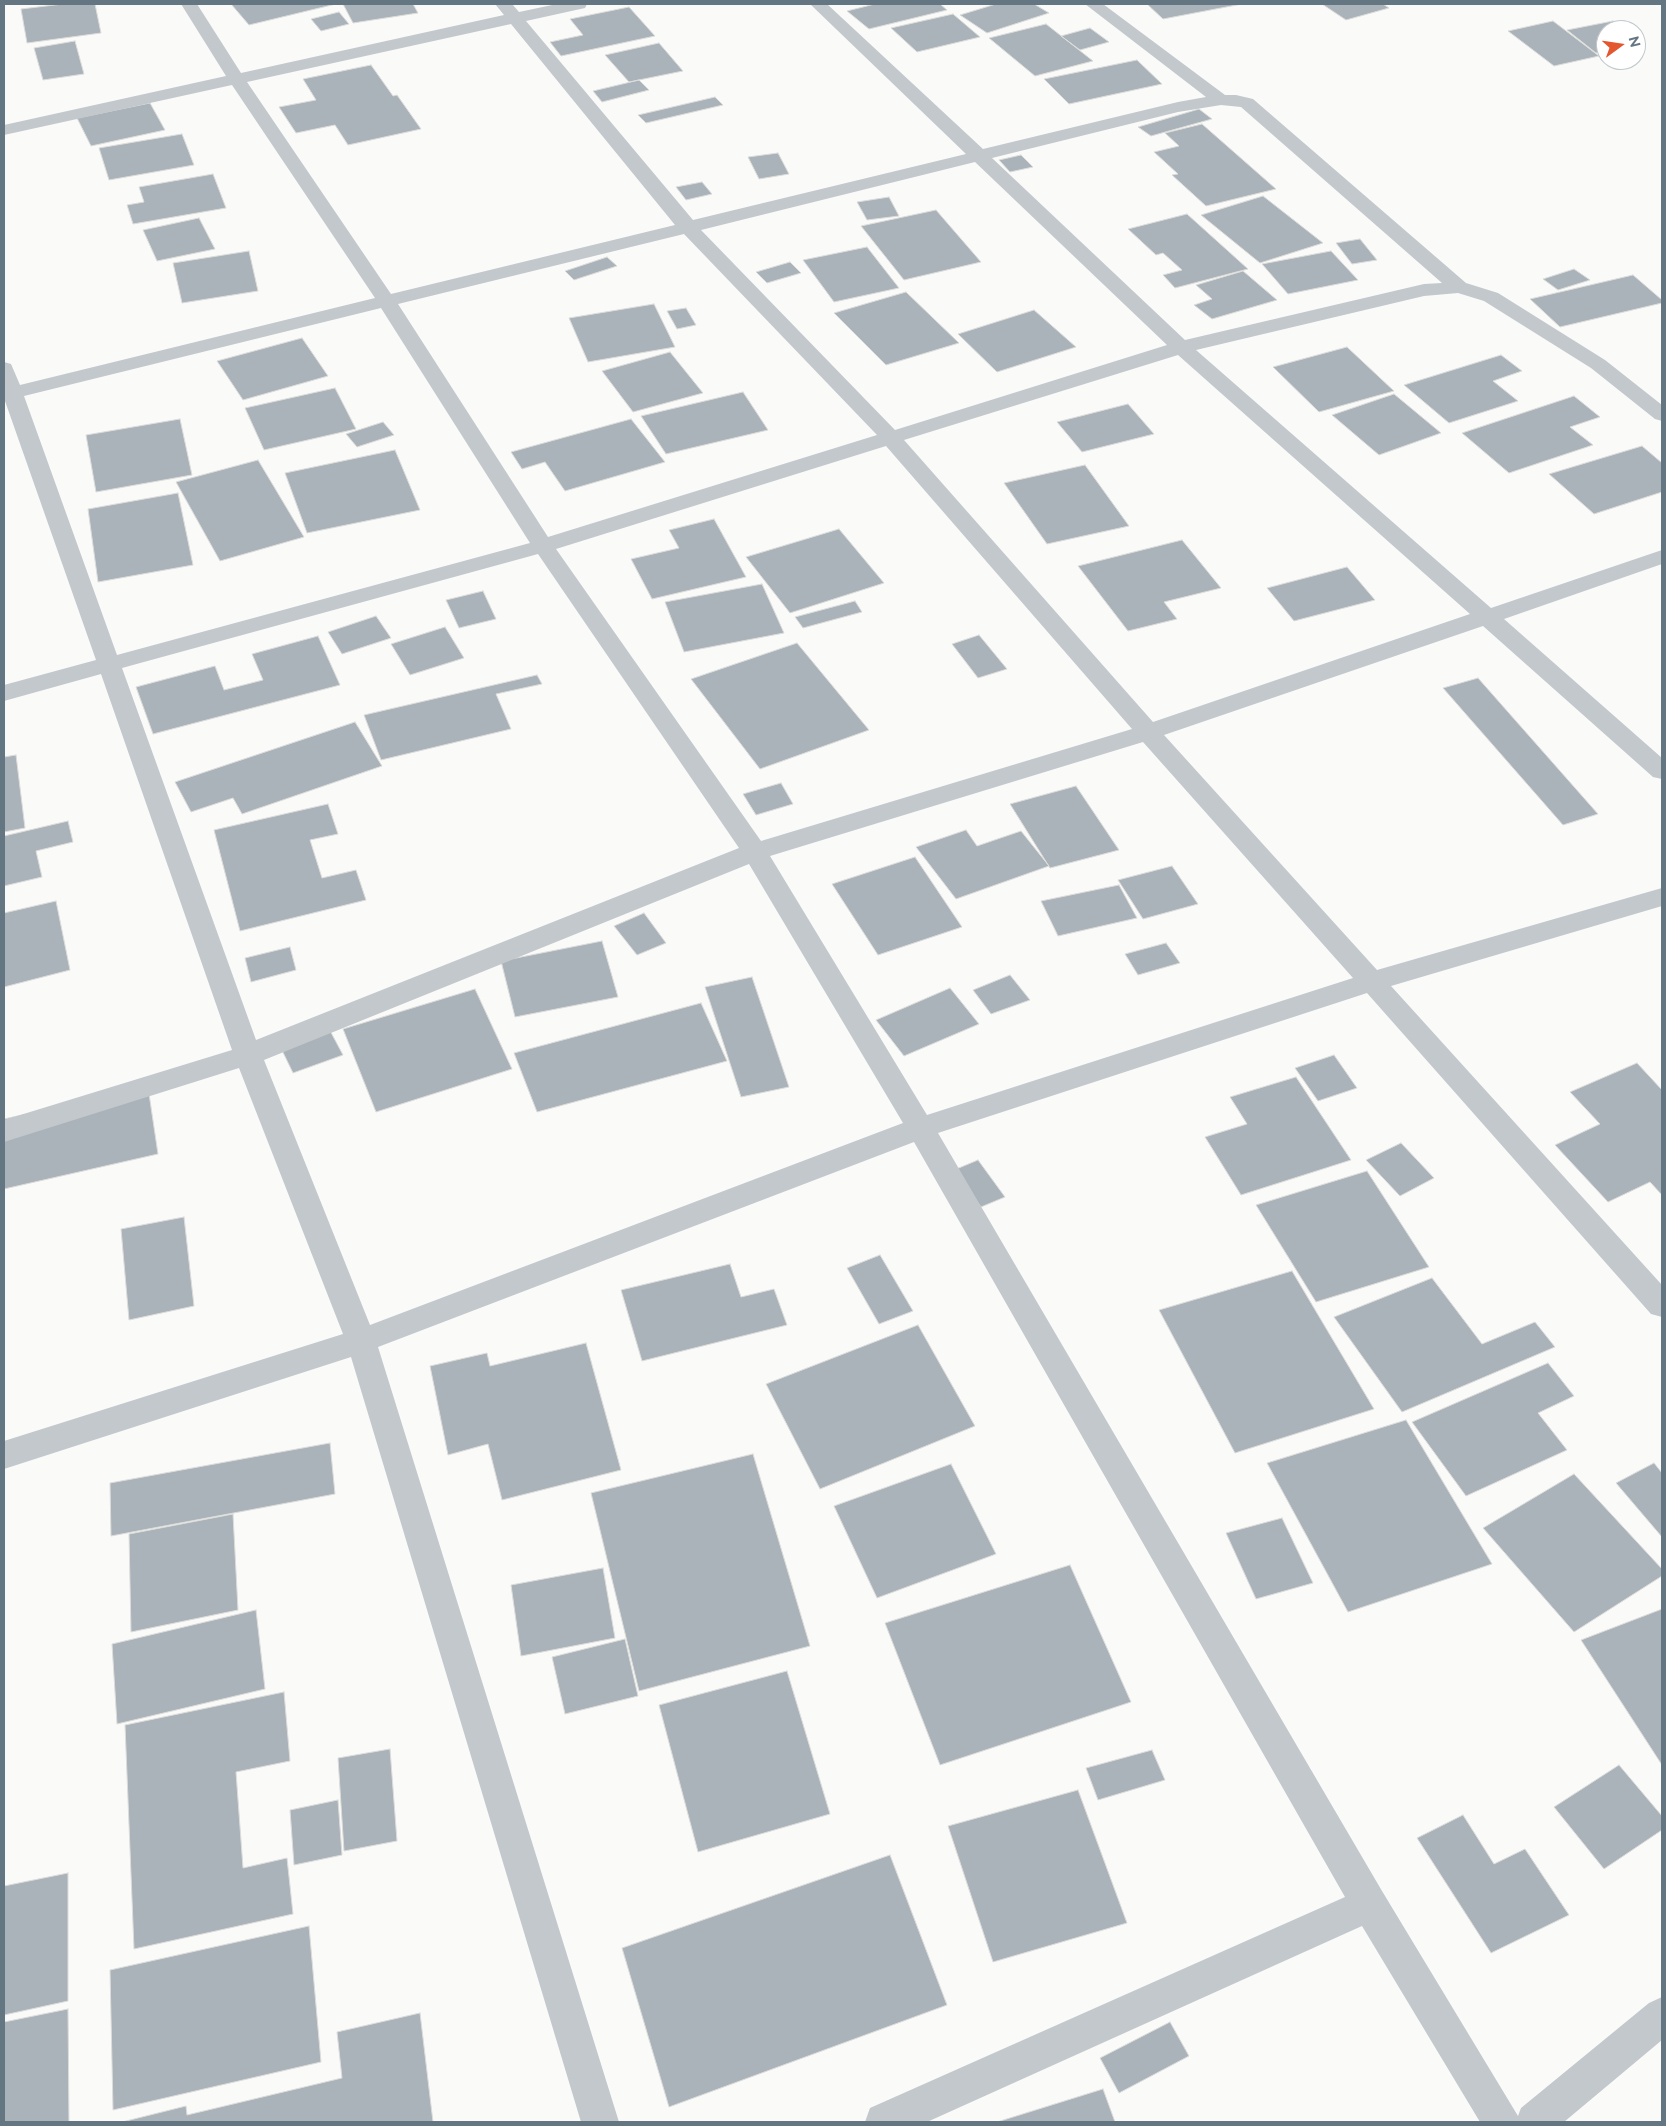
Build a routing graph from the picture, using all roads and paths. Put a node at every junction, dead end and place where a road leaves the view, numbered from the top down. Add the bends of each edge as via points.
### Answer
1 (189, 4) edge
2 (580, 4) edge
3 (818, 4) edge
4 (1093, 4) edge
5 (509, 11) edge
6 (237, 80) junction
7 (1221, 100) junction
8 (4, 130) edge
9 (980, 156) junction
10 (690, 226) junction
11 (1459, 287) junction
12 (387, 302) junction
13 (1181, 347) junction
14 (7, 385) edge
15 (1662, 415) edge
16 (891, 438) junction
17 (543, 546) junction
18 (1662, 557) edge
19 (1486, 616) junction
20 (109, 665) junction
21 (4, 693) edge
22 (1148, 732) junction
23 (1662, 771) edge
24 (754, 852) junction
25 (1662, 897) edge
26 (1371, 982) junction
27 (248, 1055) junction
28 (920, 1128) junction
29 (4, 1131) edge
30 (1662, 1305) edge
31 (361, 1341) junction
32 (4, 1455) edge
33 (1369, 1904) junction
34 (1662, 2016) edge
35 (600, 2122) edge
36 (884, 2122) edge
37 (1502, 2122) edge
38 (1535, 2122) edge

1 - 6 street
2 - 5 street
3 - 9 street
4 - 7 street
5 - 6 street
5 - 10 street via 672,210
6 - 8 street
6 - 12 street
7 - 9 street via 1178,107
7 - 11 street via 1247,102
9 - 10 street
9 - 13 street
10 - 12 street
10 - 16 street
11 - 13 street via 1424,290
11 - 15 street via 1491,297 1589,359
12 - 14 street
12 - 17 street
13 - 16 street
13 - 19 street
14 - 20 street
16 - 17 street
16 - 22 street
17 - 20 street
17 - 24 street
18 - 19 street
19 - 22 street
19 - 23 street
20 - 21 street
20 - 27 street
22 - 24 street
22 - 26 street
24 - 27 street
24 - 28 street
25 - 26 street
26 - 28 street
26 - 30 street
27 - 29 street
27 - 31 street
28 - 31 street
28 - 33 street
31 - 32 street
31 - 35 street
33 - 36 street
33 - 37 street
34 - 38 street

